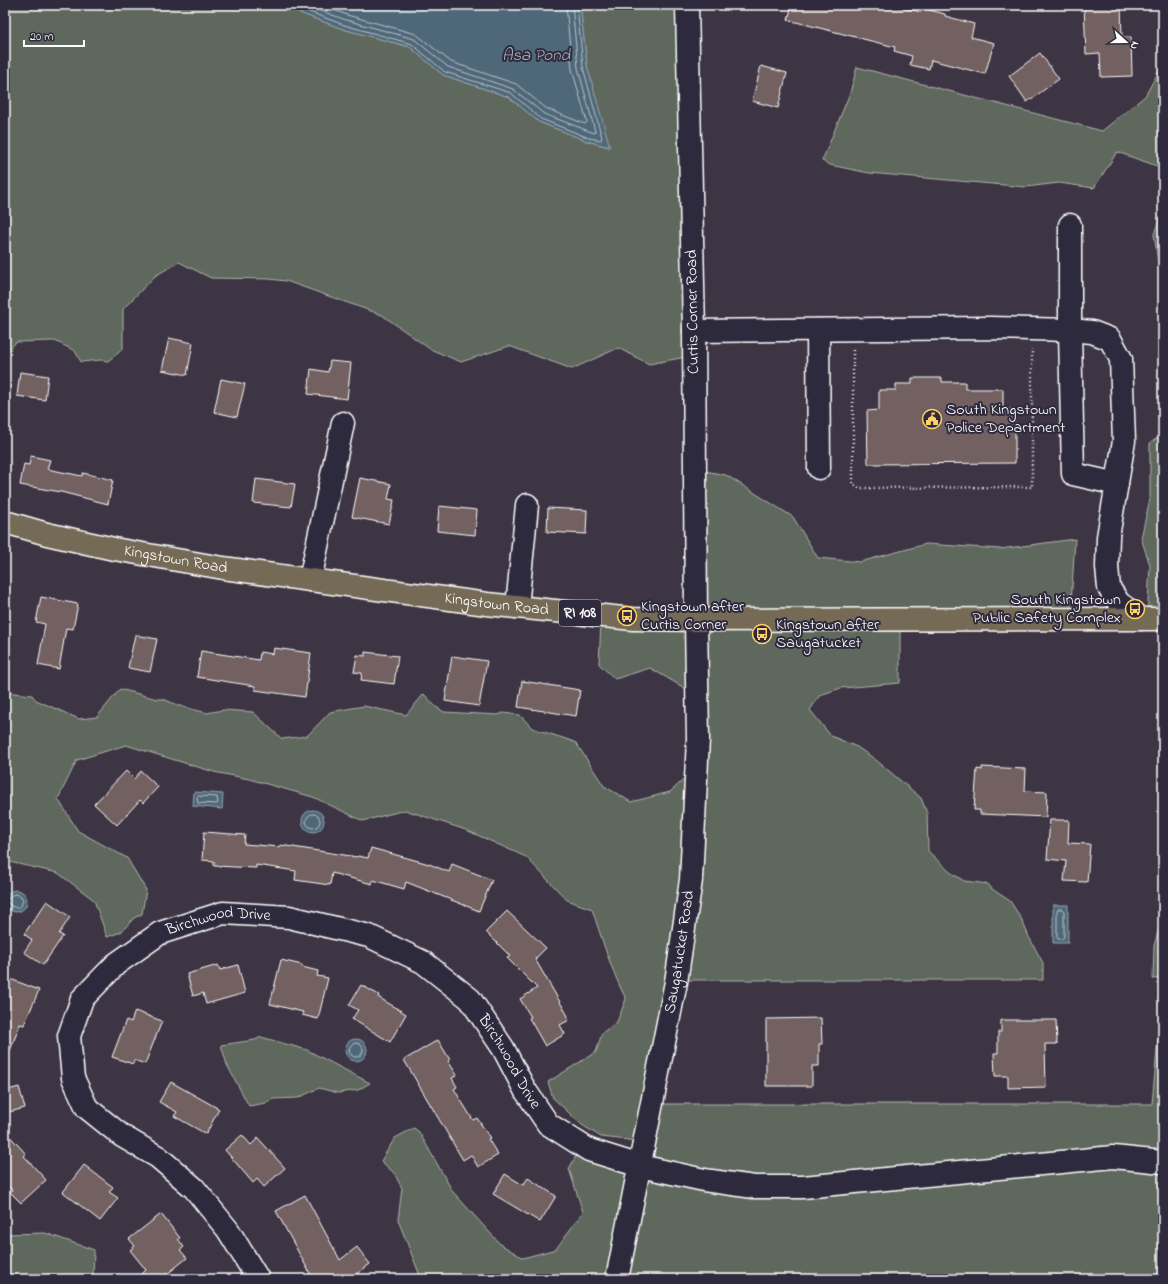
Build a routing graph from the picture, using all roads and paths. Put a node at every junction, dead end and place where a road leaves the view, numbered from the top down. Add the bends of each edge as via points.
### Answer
1 (686, 5) edge
2 (1070, 225) dead end
3 (1032, 329) junction
4 (818, 330) junction
5 (853, 330) junction
6 (1070, 330) junction
7 (694, 331) junction
8 (343, 423) dead end
9 (819, 468) dead end
10 (1117, 484) junction
11 (527, 505) dead end
12 (5, 522) edge
13 (310, 580) junction
14 (518, 607) junction
15 (1141, 619) junction
16 (1163, 619) edge
17 (696, 620) junction
18 (1163, 1162) edge
19 (640, 1166) junction
20 (258, 1279) edge
21 (617, 1279) edge

1 - 7 street, Curtis Corner Road
2 - 6 street
3 - 5 street
3 - 5 path via 1032,487 859,488 853,484
3 - 6 street
4 - 5 street
4 - 7 street
4 - 9 street
6 - 10 street via 1073,474
6 - 10 street via 1092,332 1110,339 1121,360 1124,441
7 - 17 street, Curtis Corner Road
8 - 13 street
10 - 15 street via 1108,537 1109,588 1119,603
11 - 14 street
12 - 13 main road, Kingstown Road / RI 108 via 114,549
13 - 14 main road, Kingstown Road / RI 108
14 - 17 main road, Kingstown Road / RI 108 via 633,619
15 - 16 main road, Kingstown Road / RI 108
15 - 17 main road, Kingstown Road / RI 108
17 - 19 street, Saugatucket Road via 698,739 691,880 676,982
18 - 19 street, Birchwood Drive via 1113,1157 803,1187 747,1186 704,1180
19 - 20 street, Birchwood Drive via 589,1150 548,1124 525,1090 503,1048 470,999 423,962 369,936 289,917 223,913 160,933 116,964 82,999 69,1036 73,1078 87,1108 122,1136 158,1157 194,1188 228,1230
19 - 21 street, Saugatucket Road

